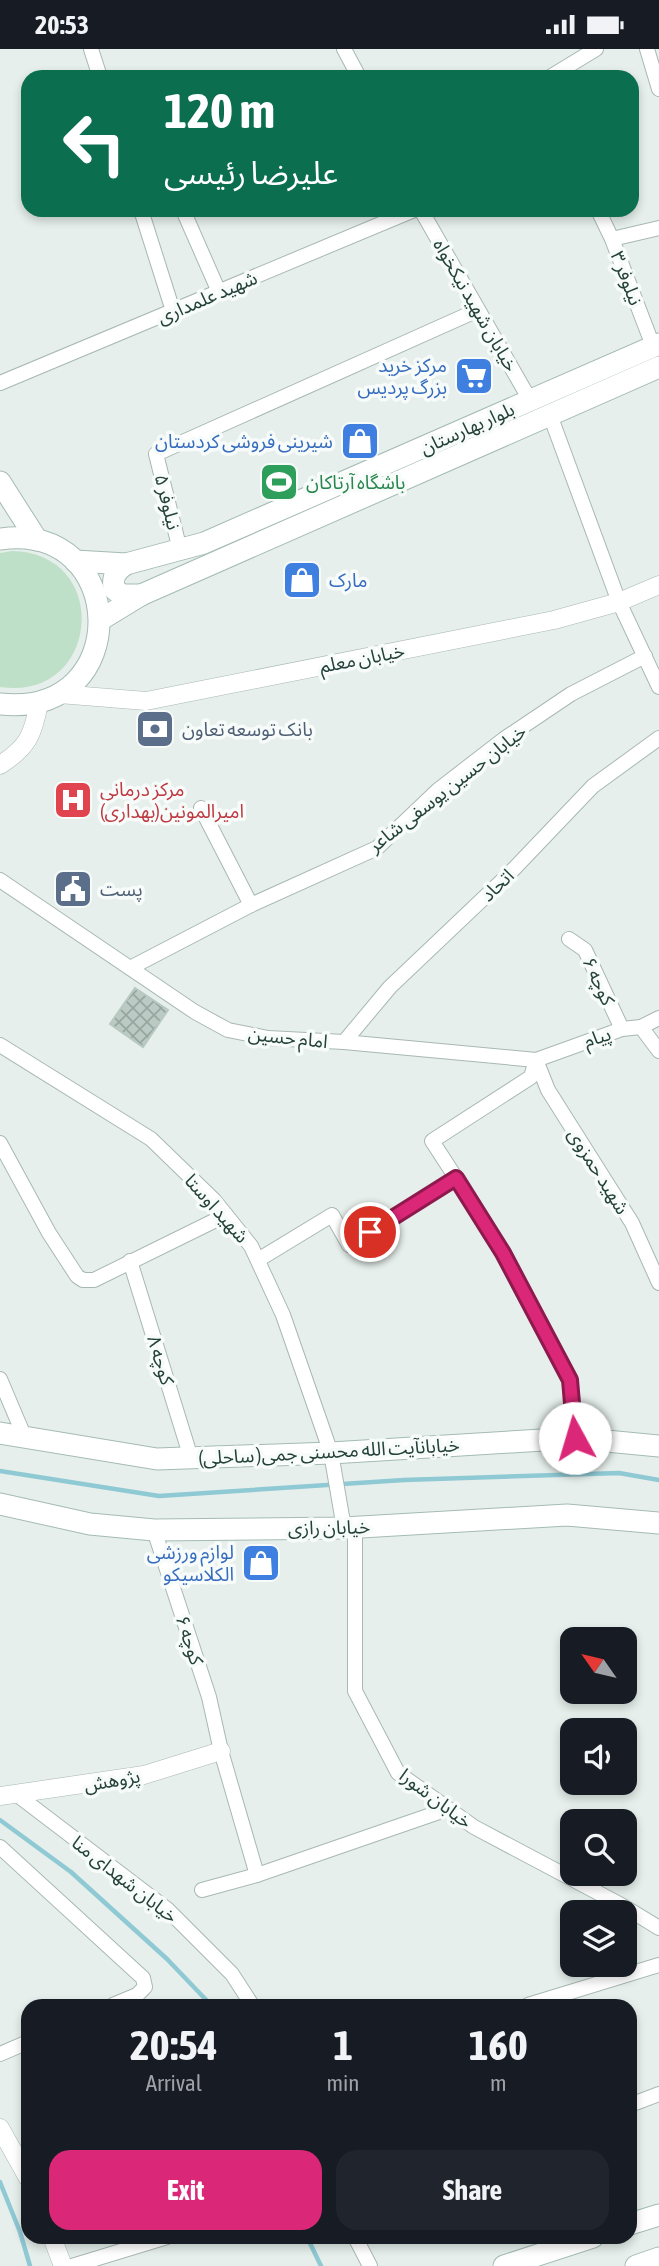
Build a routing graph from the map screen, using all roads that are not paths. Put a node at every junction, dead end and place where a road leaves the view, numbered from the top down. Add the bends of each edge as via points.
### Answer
1 (91, 49) edge
2 (345, 49) edge
3 (596, 49) edge
4 (647, 49) edge
5 (98, 70) edge
6 (356, 70) edge
7 (562, 70) edge
8 (659, 89) edge
9 (143, 217) edge
10 (186, 217) edge
11 (397, 217) edge
12 (425, 217) edge
13 (601, 217) edge
14 (659, 228) edge
15 (612, 239) junction
16 (219, 292) junction
17 (478, 310) junction
18 (173, 311) junction
19 (657, 352) edge
20 (0, 383) edge
21 (530, 400) junction
22 (550, 415) junction
23 (0, 484) edge
24 (0, 539) edge
25 (37, 540) junction
26 (180, 550) junction
27 (75, 561) junction
28 (126, 564) junction
29 (659, 585) edge
30 (141, 595) junction
31 (619, 602) junction
32 (100, 620) junction
33 (645, 656) junction
34 (659, 687) edge
35 (59, 694) junction
36 (39, 703) junction
37 (0, 704) edge
38 (659, 738) edge
39 (0, 765) edge
40 (201, 808) dead end
41 (0, 880) edge
42 (251, 905) junction
43 (569, 939) dead end
44 (130, 968) junction
45 (659, 1018) edge
46 (641, 1027) junction
47 (622, 1029) junction
48 (344, 1042) junction
49 (0, 1045) edge
50 (659, 1051) edge
51 (536, 1060) junction
52 (0, 1143) edge
53 (456, 1178) junction
54 (226, 1215) junction
55 (130, 1261) junction
56 (258, 1261) junction
57 (659, 1283) edge
58 (0, 1380) edge
59 (0, 1433) edge
60 (24, 1438) junction
61 (575, 1438) junction
62 (659, 1446) edge
63 (331, 1453) junction
64 (191, 1458) junction
65 (0, 1504) edge
66 (659, 1523) edge
67 (350, 1528) junction
68 (154, 1530) junction
69 (221, 1751) junction
70 (8, 1795) edge
71 (448, 1808) junction
72 (0, 1847) edge
73 (257, 1875) junction
74 (202, 1890) dead end
75 (659, 1928) edge
76 (659, 1965) edge
77 (127, 1999) edge
78 (248, 1999) edge
79 (548, 1999) edge
80 (21, 2045) edge
81 (0, 2054) edge
82 (659, 2094) edge
83 (637, 2102) edge
84 (0, 2128) edge
85 (21, 2166) edge
86 (659, 2215) edge
87 (637, 2222) edge
88 (55, 2244) edge
89 (144, 2244) edge
90 (359, 2244) edge
91 (572, 2244) edge
92 (659, 2258) edge
93 (63, 2266) edge
94 (72, 2266) edge
95 (370, 2266) edge
96 (504, 2266) edge
97 (635, 2266) edge

1 - 5 street
2 - 6 street
3 - 7 street
4 - 8 street
9 - 18 street
10 - 16 street
11 - 16 street, شهید علمداری
12 - 17 street, خیابان شهید نیکخواه
13 - 15 street, نیلوفر ۳
14 - 15 street
15 - 19 street, نیلوفر ۳
16 - 18 street, شهید علمداری
17 - 21 street, خیابان شهید نیکخواه
17 - 26 street, نیلوفر ۵ via 156,454
18 - 20 street, شهید علمداری
19 - 21 main road, بلوار بهارستان
19 - 22 main road, بلوار بهارستان
21 - 26 main road, بلوار بهارستان
22 - 30 main road, بلوار بهارستان
22 - 31 street
23 - 25 main road
24 - 25 main road
25 - 27 main road
26 - 28 main road, بلوار بهارستان
27 - 28 main road, بلوار بهارستان
27 - 32 main road via 97,598
28 - 30 main road via 116,571 114,589 122,595
29 - 31 street, خیابان معلم
30 - 32 main road, بلوار بهارستان
31 - 33 street
31 - 35 street, خیابان معلم via 554,620 146,701
32 - 35 main road via 89,662
33 - 34 street
33 - 42 street, خیابان حسین یوسفی شاعر via 571,694 504,739 438,790 377,848
35 - 36 main road
36 - 37 main road
36 - 39 street via 34,731 16,755
38 - 48 street, اتحاد via 593,786 390,987
40 - 42 street
41 - 44 street, امام حسین
42 - 44 street, خیابان حسین یوسفی شاعر
43 - 47 street, کوچه ۶ via 585,950
44 - 48 street, امام حسین via 228,1030 268,1038
45 - 46 street, پیام
46 - 47 street, پیام
46 - 50 street
47 - 51 street, پیام
48 - 51 street, امام حسین
49 - 54 street, شهید اوستا via 150,1139
51 - 53 street via 531,1077 432,1142
51 - 57 street, شهید حمزوی via 548,1090 632,1223
52 - 55 street via 77,1276 94,1280
53 - 56 street via 349,1245 332,1215
53 - 61 street via 503,1253 570,1380
54 - 55 street
54 - 56 street, شهید اوستا
55 - 64 street, کوچه ۸
56 - 63 street, شهید اوستا via 284,1315
58 - 60 street
59 - 60 main road, خیابانآیت الله محسنی جمی( ساحلی)
60 - 64 main road, خیابانآیت الله محسنی جمی( ساحلی) via 157,1459
61 - 62 main road, خیابانآیت الله محسنی جمی( ساحلی)
61 - 63 main road, خیابانآیت الله محسنی جمی( ساحلی)
63 - 64 main road, خیابانآیت الله محسنی جمی( ساحلی)
63 - 67 street, شهید اوستا
65 - 68 main road, خیابان رازی via 90,1524
66 - 67 main road, خیابان رازی via 567,1515
67 - 68 main road, خیابان رازی
67 - 71 street, خیابان شورا via 355,1691 398,1773
68 - 69 street, کوچه ۶ via 209,1697
69 - 70 street, پژوهش via 144,1775
69 - 73 street, کوچه ۶
70 - 78 street, خیابان شهدای منا via 167,1909 232,1974
71 - 73 street
71 - 75 street, خیابان شورا via 474,1827
72 - 77 street via 143,1978 145,1987
73 - 74 street
76 - 79 street
80 - 81 street
82 - 83 street
84 - 85 street
86 - 87 main road
88 - 93 street
89 - 94 street
90 - 95 street
91 - 96 main road
92 - 97 main road

